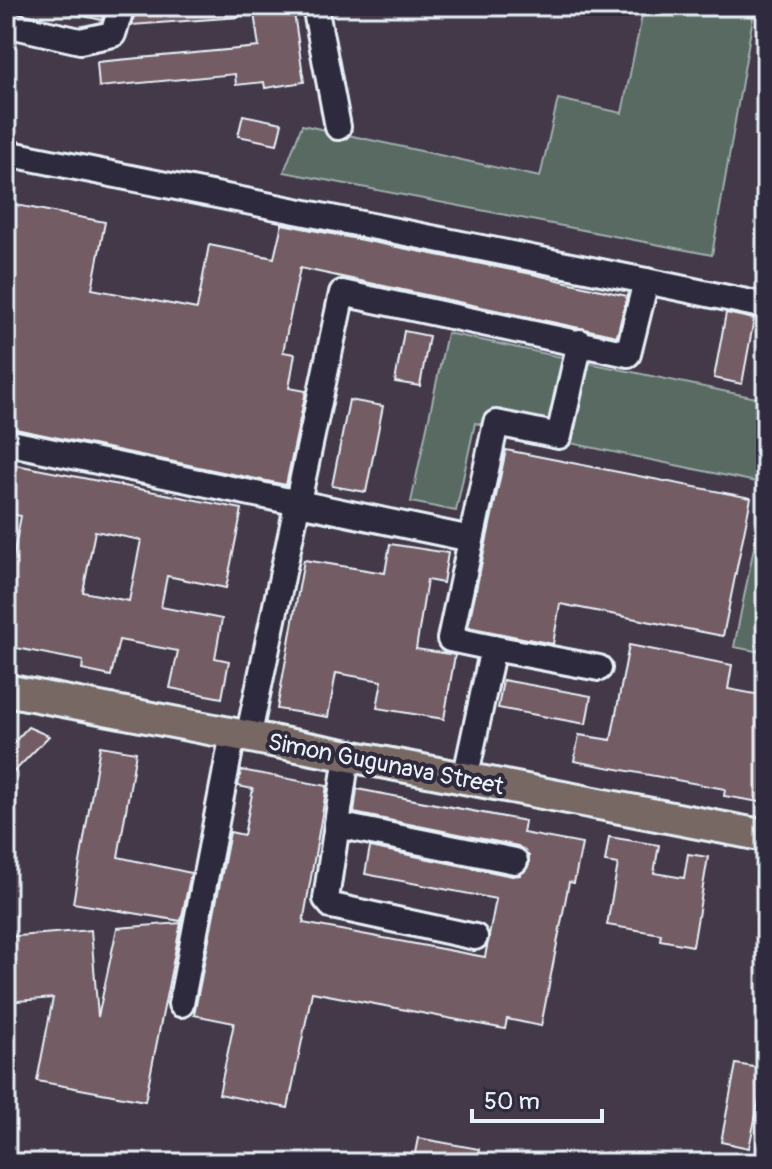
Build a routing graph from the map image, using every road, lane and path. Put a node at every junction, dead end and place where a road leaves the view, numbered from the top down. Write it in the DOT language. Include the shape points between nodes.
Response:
graph roads {
  1 [pos="122,6"];
  2 [pos="315,6"];
  3 [pos="6,24"];
  4 [pos="338,127"];
  5 [pos="6,153"];
  6 [pos="646,281"];
  7 [pos="756,304"];
  8 [pos="580,342"];
  9 [pos="6,442"];
  10 [pos="297,503"];
  11 [pos="471,539"];
  12 [pos="493,648"];
  13 [pos="599,668"];
  14 [pos="6,690"];
  15 [pos="240,736"];
  16 [pos="347,756"];
  17 [pos="465,779"];
  18 [pos="337,825"];
  19 [pos="766,836"];
  20 [pos="515,861"];
  21 [pos="475,937"];
  22 [pos="181,1004"];
  1 -- 3 [label="lane" via="113,34 80,41"];
  2 -- 4 [label="lane"];
  5 -- 6 [label="lane"];
  6 -- 7 [label="lane"];
  6 -- 8 [label="lane" via="628,354"];
  8 -- 10 [label="lane" via="342,293"];
  8 -- 11 [label="lane" via="559,436 496,423"];
  9 -- 10 [label="lane"];
  10 -- 11 [label="lane"];
  10 -- 15 [label="lane"];
  11 -- 12 [label="lane" via="450,639"];
  12 -- 13 [label="lane"];
  12 -- 17 [label="lane"];
  14 -- 15 [label="main road, Simon Gugunava Street"];
  15 -- 16 [label="main road, Simon Gugunava Street"];
  15 -- 22 [label="lane"];
  16 -- 17 [label="main road, Simon Gugunava Street"];
  16 -- 18 [label="lane"];
  17 -- 19 [label="main road, Simon Gugunava Street"];
  18 -- 20 [label="lane"];
  18 -- 21 [label="lane" via="326,889 332,906"];
}
